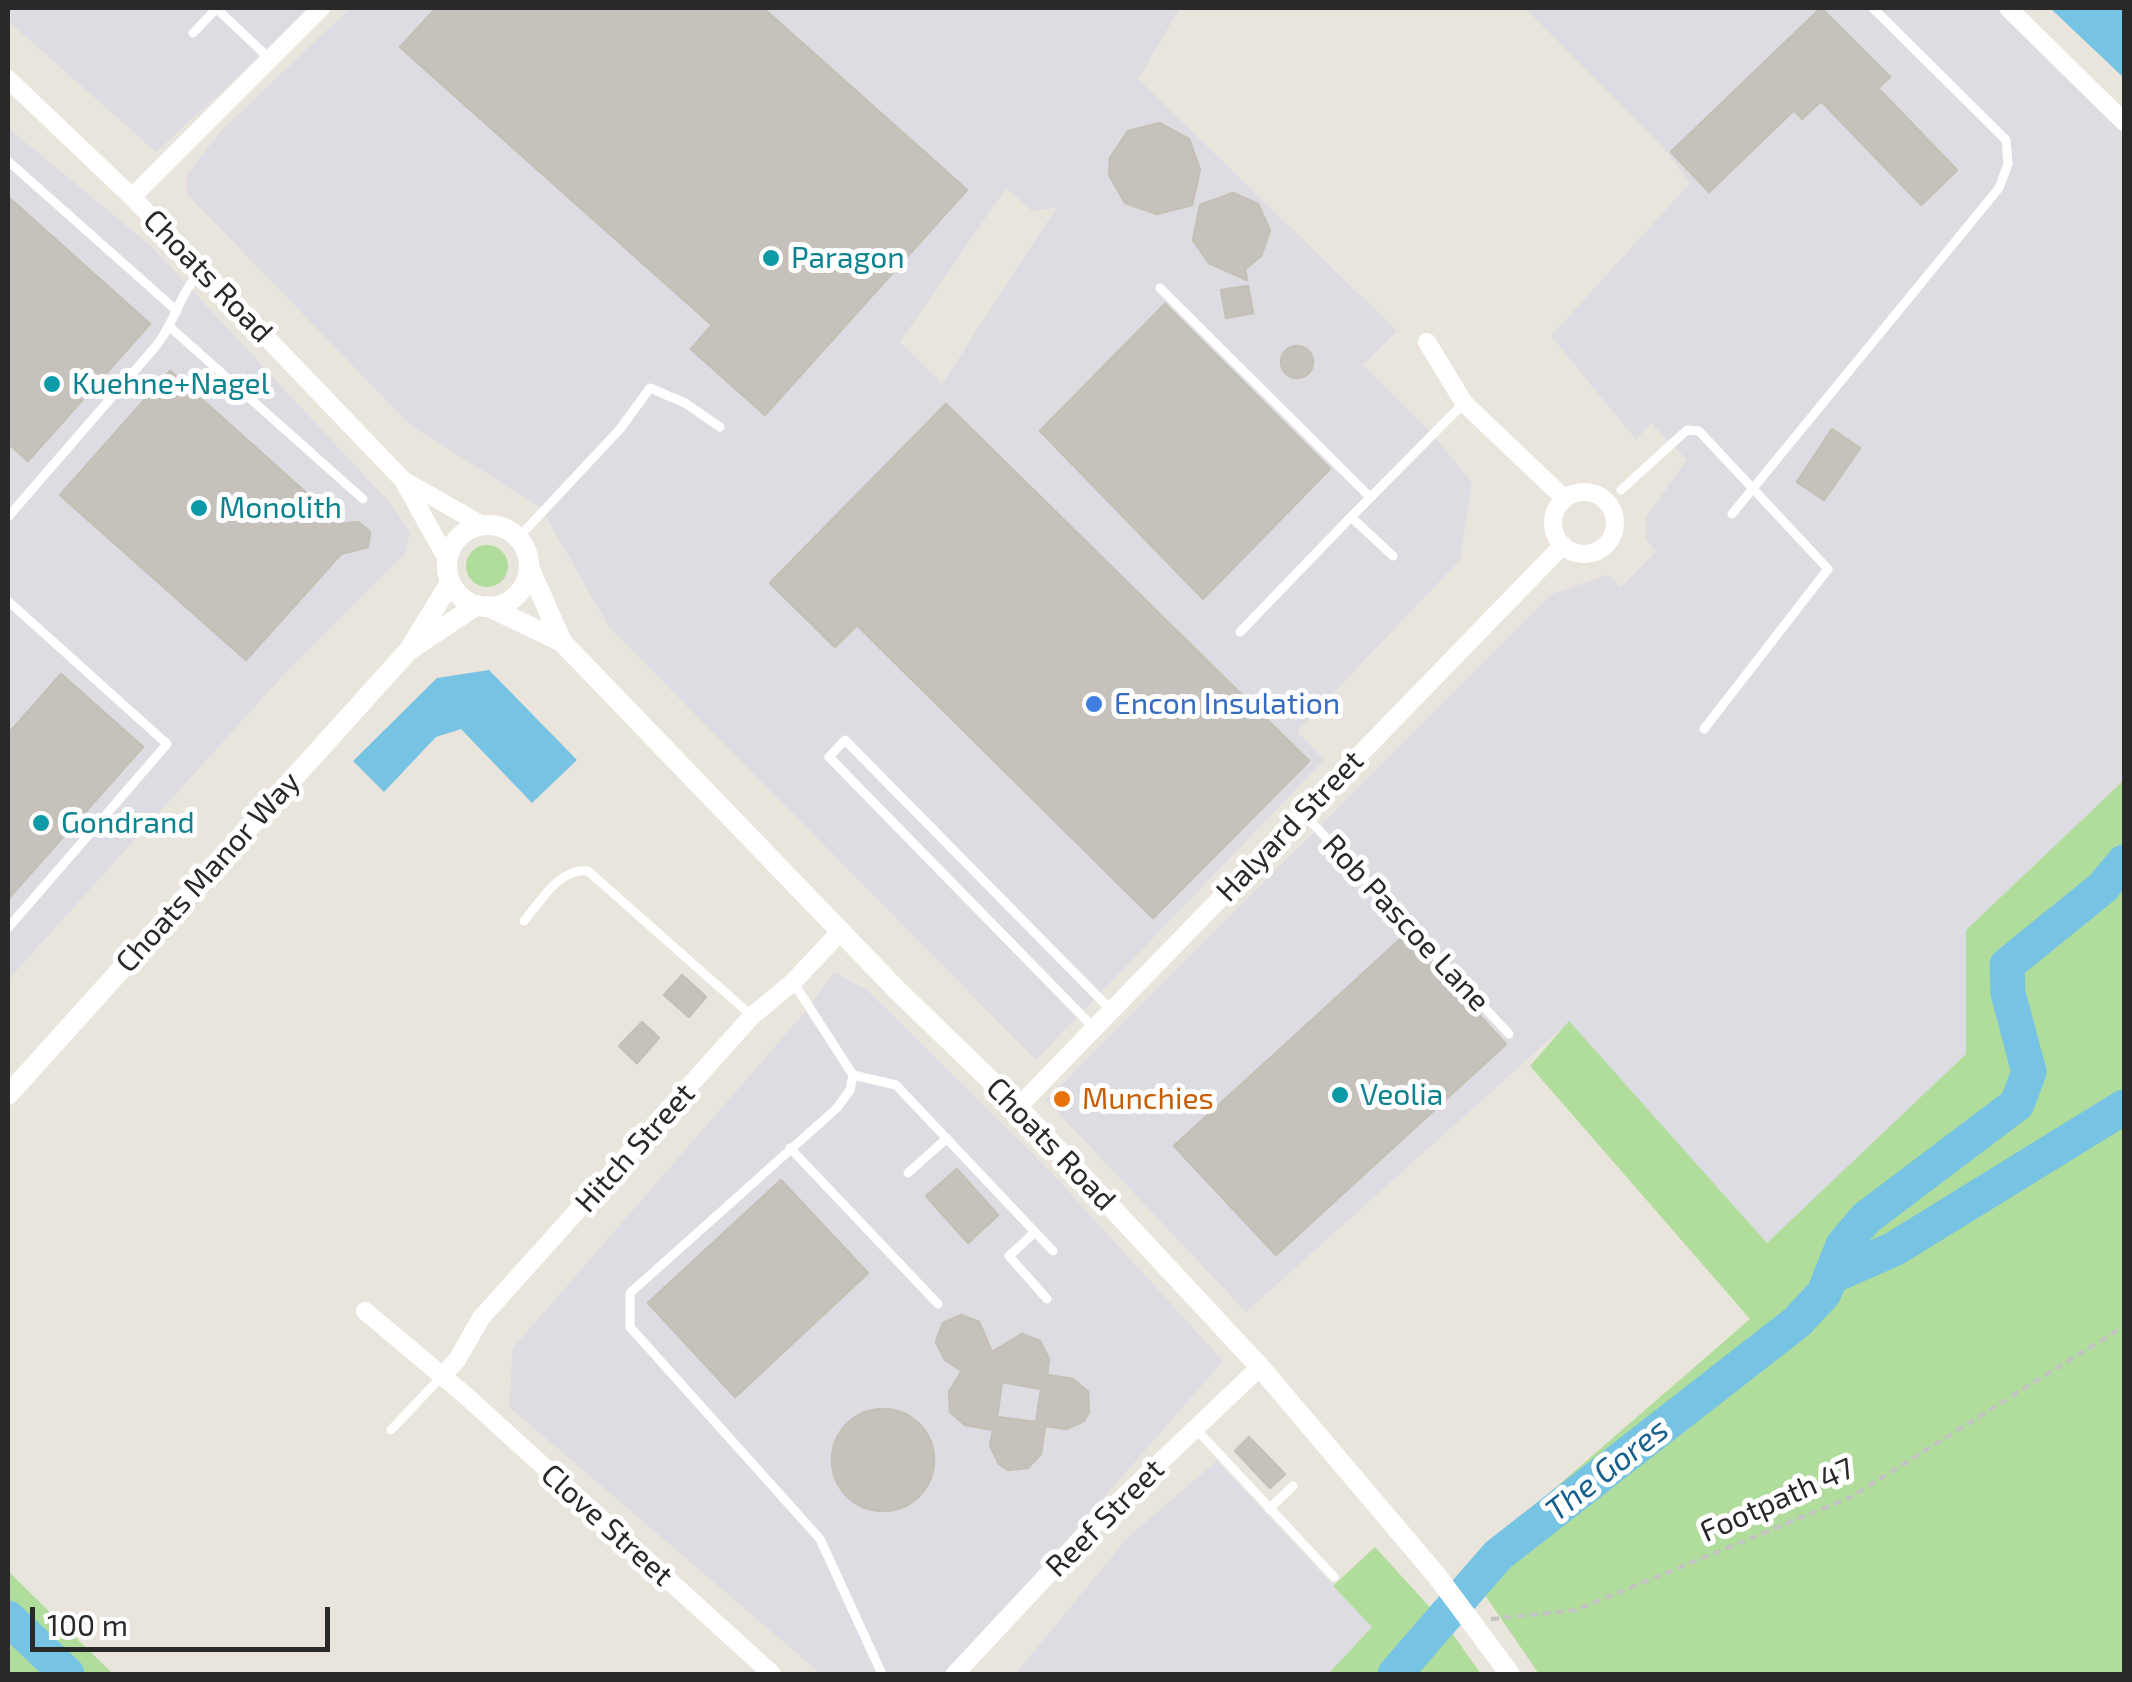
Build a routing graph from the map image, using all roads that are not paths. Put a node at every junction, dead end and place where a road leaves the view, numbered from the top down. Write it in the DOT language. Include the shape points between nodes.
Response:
graph roads {
  1 [pos="217,8"];
  2 [pos="321,8"];
  3 [pos="1873,8"];
  4 [pos="2008,8"];
  5 [pos="193,33"];
  6 [pos="270,59"];
  7 [pos="8,79"];
  8 [pos="2124,122"];
  9 [pos="8,160"];
  10 [pos="132,198"];
  11 [pos="202,270"];
  12 [pos="1160,288"];
  13 [pos="177,311"];
  14 [pos="170,328"];
  15 [pos="1427,342"];
  16 [pos="1464,403"];
  17 [pos="720,427"];
  18 [pos="402,480"];
  19 [pos="1755,486"];
  20 [pos="1370,497"];
  21 [pos="1614,497"];
  22 [pos="1565,498"];
  23 [pos="363,499"];
  24 [pos="1732,514"];
  25 [pos="1351,516"];
  26 [pos="8,517"];
  27 [pos="482,525"];
  28 [pos="518,538"];
  29 [pos="1562,546"];
  30 [pos="1393,556"];
  31 [pos="448,559"];
  32 [pos="529,567"];
  33 [pos="450,583"];
  34 [pos="8,600"];
  35 [pos="482,606"];
  36 [pos="1240,632"];
  37 [pos="562,642"];
  38 [pos="409,650"];
  39 [pos="1704,729"];
  40 [pos="1302,812"];
  41 [pos="524,921"];
  42 [pos="8,928"];
  43 [pos="840,931"];
  44 [pos="793,982"];
  45 [pos="1111,1010"];
  46 [pos="752,1016"];
  47 [pos="1094,1028"];
  48 [pos="1509,1034"];
  49 [pos="853,1075"];
  50 [pos="8,1094"];
  51 [pos="1018,1107"];
  52 [pos="947,1138"];
  53 [pos="790,1148"];
  54 [pos="908,1173"];
  55 [pos="1035,1232"];
  56 [pos="1053,1251"];
  57 [pos="1048,1299"];
  58 [pos="938,1304"];
  59 [pos="365,1311"];
  60 [pos="1260,1367"];
  61 [pos="442,1376"];
  62 [pos="1196,1429"];
  63 [pos="392,1430"];
  64 [pos="1293,1486"];
  65 [pos="1269,1509"];
  66 [pos="1334,1578"];
  67 [pos="772,1674"];
  68 [pos="882,1674"];
  69 [pos="955,1674"];
  70 [pos="1510,1674"];
  1 -- 5 [label="lane"];
  1 -- 6 [label="lane"];
  2 -- 6 [label="street"];
  3 -- 19 [label="lane" via="2006,140 2008,164 1999,188"];
  4 -- 8 [label="street"];
  6 -- 10 [label="street"];
  7 -- 10 [label="street, Choats Road"];
  9 -- 13 [label="lane"];
  10 -- 11 [label="street, Choats Road"];
  11 -- 13 [label="lane" via="184,287"];
  11 -- 18 [label="street, Choats Road"];
  12 -- 20 [label="lane"];
  13 -- 14 [label="lane"];
  14 -- 23 [label="lane"];
  14 -- 26 [label="lane"];
  15 -- 16 [label="street"];
  16 -- 20 [label="lane"];
  16 -- 22 [label="street"];
  17 -- 28 [label="lane" via="650,388"];
  18 -- 27 [label="street, Choats Road"];
  18 -- 31 [label="street, Choats Road"];
  19 -- 21 [label="lane" via="1710,438 1687,430"];
  19 -- 24 [label="lane"];
  19 -- 39 [label="lane" via="1828,570"];
  20 -- 25 [label="lane"];
  21 -- 22 [label="street"];
  21 -- 29 [label="street" via="1615,520 1605,546 1589,554"];
  22 -- 29 [label="street" via="1553,527"];
  25 -- 30 [label="lane"];
  25 -- 36 [label="lane"];
  27 -- 28 [label="street"];
  27 -- 31 [label="street" via="459,536"];
  28 -- 32 [label="street"];
  29 -- 40 [label="street, Halyard Street"];
  31 -- 33 [label="street"];
  32 -- 35 [label="street" via="516,595"];
  32 -- 37 [label="street, Choats Road"];
  33 -- 35 [label="street"];
  33 -- 38 [label="street, Choats Manor Way"];
  34 -- 42 [label="lane" via="166,744"];
  35 -- 37 [label="street, Choats Road"];
  35 -- 38 [label="street, Choats Manor Way"];
  37 -- 43 [label="street, Choats Road"];
  38 -- 50 [label="street, Choats Manor Way"];
  40 -- 45 [label="street, Halyard Street"];
  40 -- 48 [label="lane, Rob Pascoe Lane"];
  41 -- 46 [label="lane" via="562,877 588,871"];
  43 -- 44 [label="street, Hitch Street"];
  43 -- 51 [label="street, Choats Road"];
  44 -- 46 [label="street, Hitch Street"];
  44 -- 49 [label="lane"];
  45 -- 47 [label="street, Halyard Street"];
  45 -- 47 [label="lane" via="844,740 829,757"];
  46 -- 61 [label="street, Hitch Street" via="481,1318"];
  47 -- 51 [label="street, Halyard Street"];
  49 -- 52 [label="lane" via="896,1085"];
  49 -- 53 [label="lane" via="837,1108"];
  51 -- 60 [label="street, Choats Road"];
  52 -- 54 [label="lane"];
  52 -- 55 [label="lane"];
  53 -- 58 [label="lane"];
  53 -- 68 [label="lane" via="630,1293 630,1327 820,1539"];
  55 -- 56 [label="lane"];
  55 -- 57 [label="lane" via="1008,1256"];
  59 -- 61 [label="street, Clove Street"];
  60 -- 62 [label="street, Reef Street"];
  60 -- 70 [label="street, Choats Road" via="1437,1576"];
  61 -- 63 [label="lane"];
  61 -- 67 [label="street, Clove Street"];
  62 -- 65 [label="lane"];
  62 -- 69 [label="street, Reef Street" via="1095,1524"];
  64 -- 65 [label="lane"];
  65 -- 66 [label="lane"];
}
